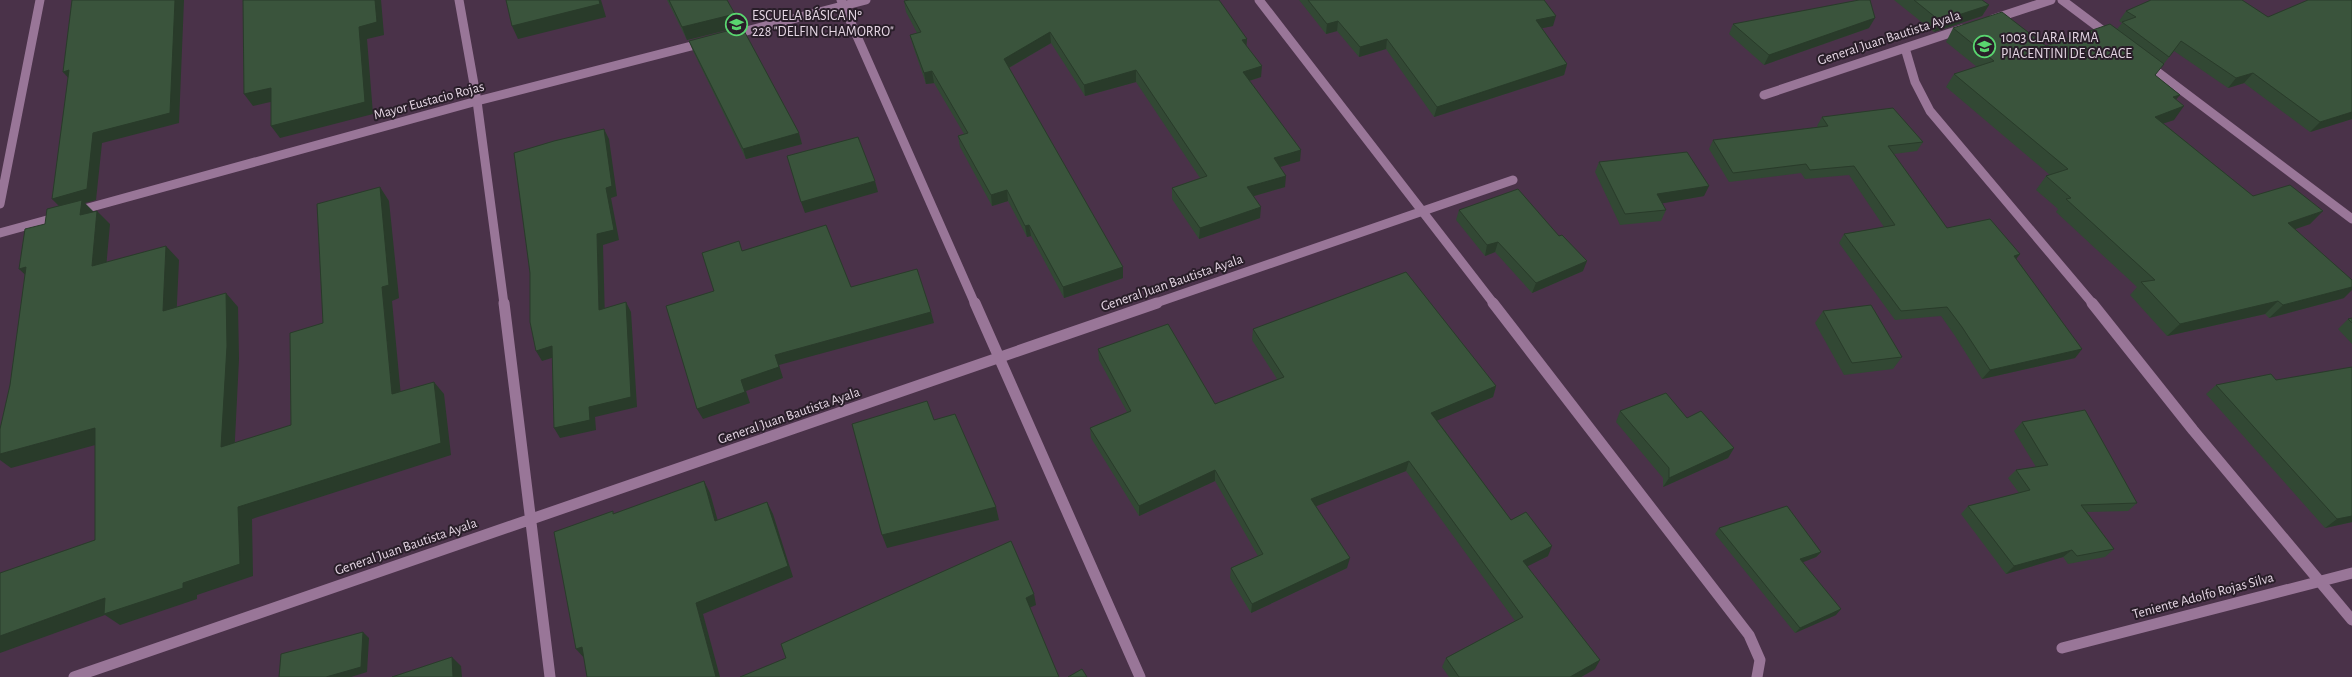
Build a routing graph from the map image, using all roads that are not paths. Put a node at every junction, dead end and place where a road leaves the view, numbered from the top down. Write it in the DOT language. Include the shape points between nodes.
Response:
graph roads {
  1 [pos="40,0"];
  2 [pos="459,0"];
  3 [pos="866,0"];
  4 [pos="1259,0"];
  5 [pos="2051,0"];
  6 [pos="2062,0"];
  7 [pos="842,3"];
  8 [pos="1987,21"];
  9 [pos="1969,27"];
  10 [pos="718,38"];
  11 [pos="709,41"];
  12 [pos="2117,41"];
  13 [pos="1904,48"];
  14 [pos="2140,59"];
  15 [pos="1764,96"];
  16 [pos="478,101"];
  17 [pos="1514,180"];
  18 [pos="0,204"];
  19 [pos="1422,212"];
  20 [pos="2352,219"];
  21 [pos="0,233"];
  22 [pos="1001,358"];
  23 [pos="532,520"];
  24 [pos="2352,573"];
  25 [pos="2318,581"];
  26 [pos="2352,620"];
  27 [pos="2062,648"];
  28 [pos="74,677"];
  29 [pos="550,677"];
  30 [pos="1140,677"];
  31 [pos="1757,677"];
  1 -- 18 [label="street"];
  2 -- 16 [label="street"];
  3 -- 7 [label="street"];
  4 -- 19 [label="street"];
  5 -- 8 [label="street"];
  6 -- 12 [label="street"];
  7 -- 10 [label="street"];
  7 -- 22 [label="street"];
  9 -- 13 [label="street, General Juan Bautista Ayala"];
  11 -- 16 [label="street, Mayor Eustacio Rojas"];
  13 -- 15 [label="street, General Juan Bautista Ayala"];
  13 -- 25 [label="street" via="1915,82 1930,111 2111,325"];
  14 -- 20 [label="street"];
  16 -- 21 [label="street, Mayor Eustacio Rojas"];
  16 -- 23 [label="street"];
  17 -- 19 [label="street, General Juan Bautista Ayala"];
  19 -- 22 [label="street, General Juan Bautista Ayala"];
  19 -- 31 [label="street" via="1750,635 1760,657"];
  22 -- 23 [label="street, General Juan Bautista Ayala"];
  22 -- 30 [label="street"];
  23 -- 28 [label="street, General Juan Bautista Ayala"];
  23 -- 29 [label="street"];
  24 -- 25 [label="street, Teniente Adolfo Rojas Silva"];
  25 -- 26 [label="street"];
  25 -- 27 [label="street, Teniente Adolfo Rojas Silva"];
}
